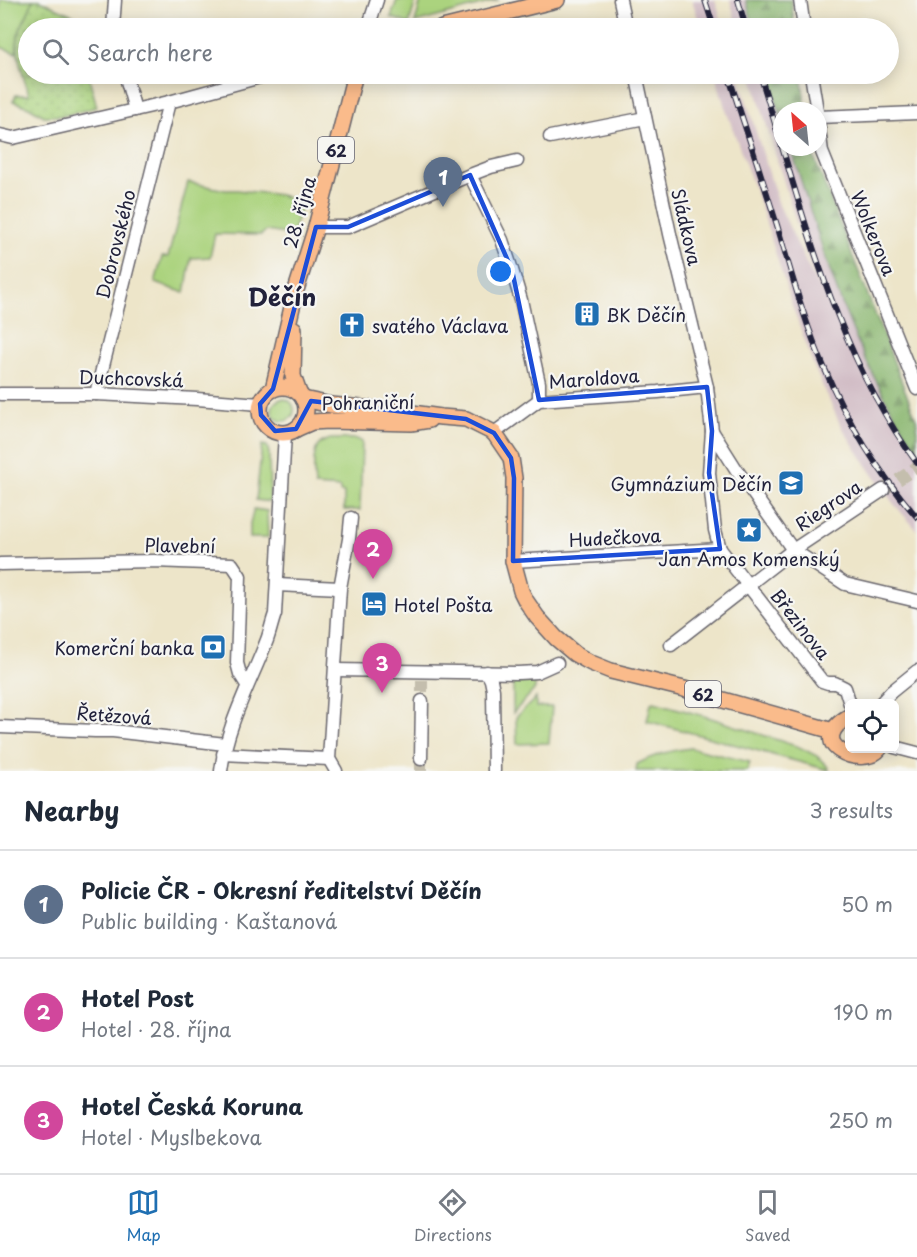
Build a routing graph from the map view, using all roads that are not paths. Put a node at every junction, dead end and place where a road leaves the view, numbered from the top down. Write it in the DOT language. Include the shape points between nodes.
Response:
graph roads {
  1 [pos="114,0"];
  2 [pos="377,0"];
  3 [pos="557,0"];
  4 [pos="620,0"];
  5 [pos="800,0"];
  6 [pos="113,18"];
  7 [pos="371,18"];
  8 [pos="483,18"];
  9 [pos="624,18"];
  10 [pos="803,18"];
  11 [pos="128,84"];
  12 [pos="235,84"];
  13 [pos="352,84"];
  14 [pos="638,84"];
  15 [pos="813,84"];
  16 [pos="169,102"];
  17 [pos="816,102"];
  18 [pos="135,110"];
  19 [pos="917,112"];
  20 [pos="645,118"];
  21 [pos="827,118"];
  22 [pos="0,135"];
  23 [pos="550,137"];
  24 [pos="824,156"];
  25 [pos="517,161"];
  26 [pos="470,175"];
  27 [pos="316,226"];
  28 [pos="296,290"];
  29 [pos="707,387"];
  30 [pos="273,389"];
  31 [pos="917,389"];
  32 [pos="0,394"];
  33 [pos="96,394"];
  34 [pos="301,396"];
  35 [pos="539,400"];
  36 [pos="261,404"];
  37 [pos="441,417"];
  38 [pos="291,431"];
  39 [pos="711,431"];
  40 [pos="494,433"];
  41 [pos="883,490"];
  42 [pos="351,518"];
  43 [pos="720,549"];
  44 [pos="793,550"];
  45 [pos="513,561"];
  46 [pos="0,564"];
  47 [pos="277,585"];
  48 [pos="749,585"];
  49 [pos="340,588"];
  50 [pos="917,601"];
  51 [pos="671,645"];
  52 [pos="557,663"];
  53 [pos="336,670"];
  54 [pos="917,671"];
  55 [pos="487,672"];
  56 [pos="247,685"];
  57 [pos="848,699"];
  58 [pos="885,699"];
  59 [pos="422,701"];
  60 [pos="845,719"];
  61 [pos="0,727"];
  62 [pos="833,731"];
  63 [pos="899,748"];
  64 [pos="224,749"];
  65 [pos="878,753"];
  66 [pos="917,753"];
  67 [pos="329,759"];
  68 [pos="421,759"];
  69 [pos="855,769"];
  70 [pos="221,771"];
  71 [pos="336,771"];
  72 [pos="494,771"];
  1 -- 6 [label="street"];
  2 -- 7 [label="street"];
  3 -- 8 [label="main road"];
  4 -- 9 [label="street"];
  5 -- 10 [label="street"];
  11 -- 18 [label="street"];
  12 -- 16 [label="street"];
  13 -- 27 [label="main road, 28. října / 62"];
  14 -- 20 [label="street, Sládkova"];
  15 -- 17 [label="street"];
  16 -- 18 [label="street"];
  16 -- 33 [label="street, Dobrovského"];
  18 -- 22 [label="street" via="13,138"];
  19 -- 21 [label="street"];
  20 -- 23 [label="street"];
  20 -- 29 [label="street, Sládkova"];
  24 -- 31 [label="street, Wolkerova"];
  25 -- 26 [label="street"];
  26 -- 27 [label="street" via="348,228"];
  26 -- 35 [label="street" via="512,270 539,383"];
  27 -- 28 [label="main road, 28. října / 62"];
  28 -- 30 [label="main road, 28. října / 62"];
  28 -- 34 [label="main road, 28. října / 62" via="293,375"];
  29 -- 35 [label="street, Maroldova"];
  29 -- 39 [label="street, Sládkova"];
  30 -- 34 [label="main road" via="291,388"];
  30 -- 36 [label="main road"];
  32 -- 33 [label="street, Duchcovská"];
  33 -- 36 [label="street, Duchcovská"];
  34 -- 37 [label="main road, Pohraniční / 62" via="331,405"];
  34 -- 38 [label="main road" via="307,412"];
  35 -- 40 [label="street, Maroldova"];
  36 -- 38 [label="main road" via="266,425 274,431"];
  37 -- 38 [label="main road, Pohraniční / 62" via="411,423 330,421"];
  37 -- 40 [label="main road, Pohraniční / 62" via="466,418"];
  38 -- 47 [label="street"];
  39 -- 43 [label="street, Sládkova" via="709,473"];
  39 -- 44 [label="street"];
  40 -- 45 [label="main road, Pohraniční / 62" via="511,458 514,478"];
  41 -- 44 [label="street, Riegrova"];
  42 -- 49 [label="street"];
  43 -- 45 [label="street, Hudečkova"];
  43 -- 48 [label="street"];
  44 -- 48 [label="street, Riegrova"];
  44 -- 50 [label="street" via="845,584"];
  45 -- 62 [label="main road, Pohraniční / 62" via="521,591 537,617 556,638 591,663"];
  46 -- 56 [label="street, Plavební" via="232,564 240,576 237,663"];
  47 -- 49 [label="street"];
  47 -- 56 [label="street" via="268,639"];
  48 -- 51 [label="street, Riegrova"];
  48 -- 57 [label="street, Březinova" via="822,681 845,688"];
  49 -- 53 [label="street"];
  52 -- 55 [label="street" via="537,672"];
  53 -- 55 [label="street" via="422,675"];
  53 -- 67 [label="street"];
  54 -- 58 [label="street"];
  55 -- 72 [label="street" via="493,690"];
  56 -- 64 [label="street"];
  59 -- 68 [label="street"];
  60 -- 62 [label="main road"];
  61 -- 64 [label="street, Řetězová" via="113,731"];
  62 -- 69 [label="main road" via="831,743 835,754"];
  63 -- 66 [label="street"];
  64 -- 67 [label="street, Řetězová"];
  64 -- 70 [label="street"];
  65 -- 69 [label="main road" via="868,764"];
  67 -- 71 [label="street"];
}
